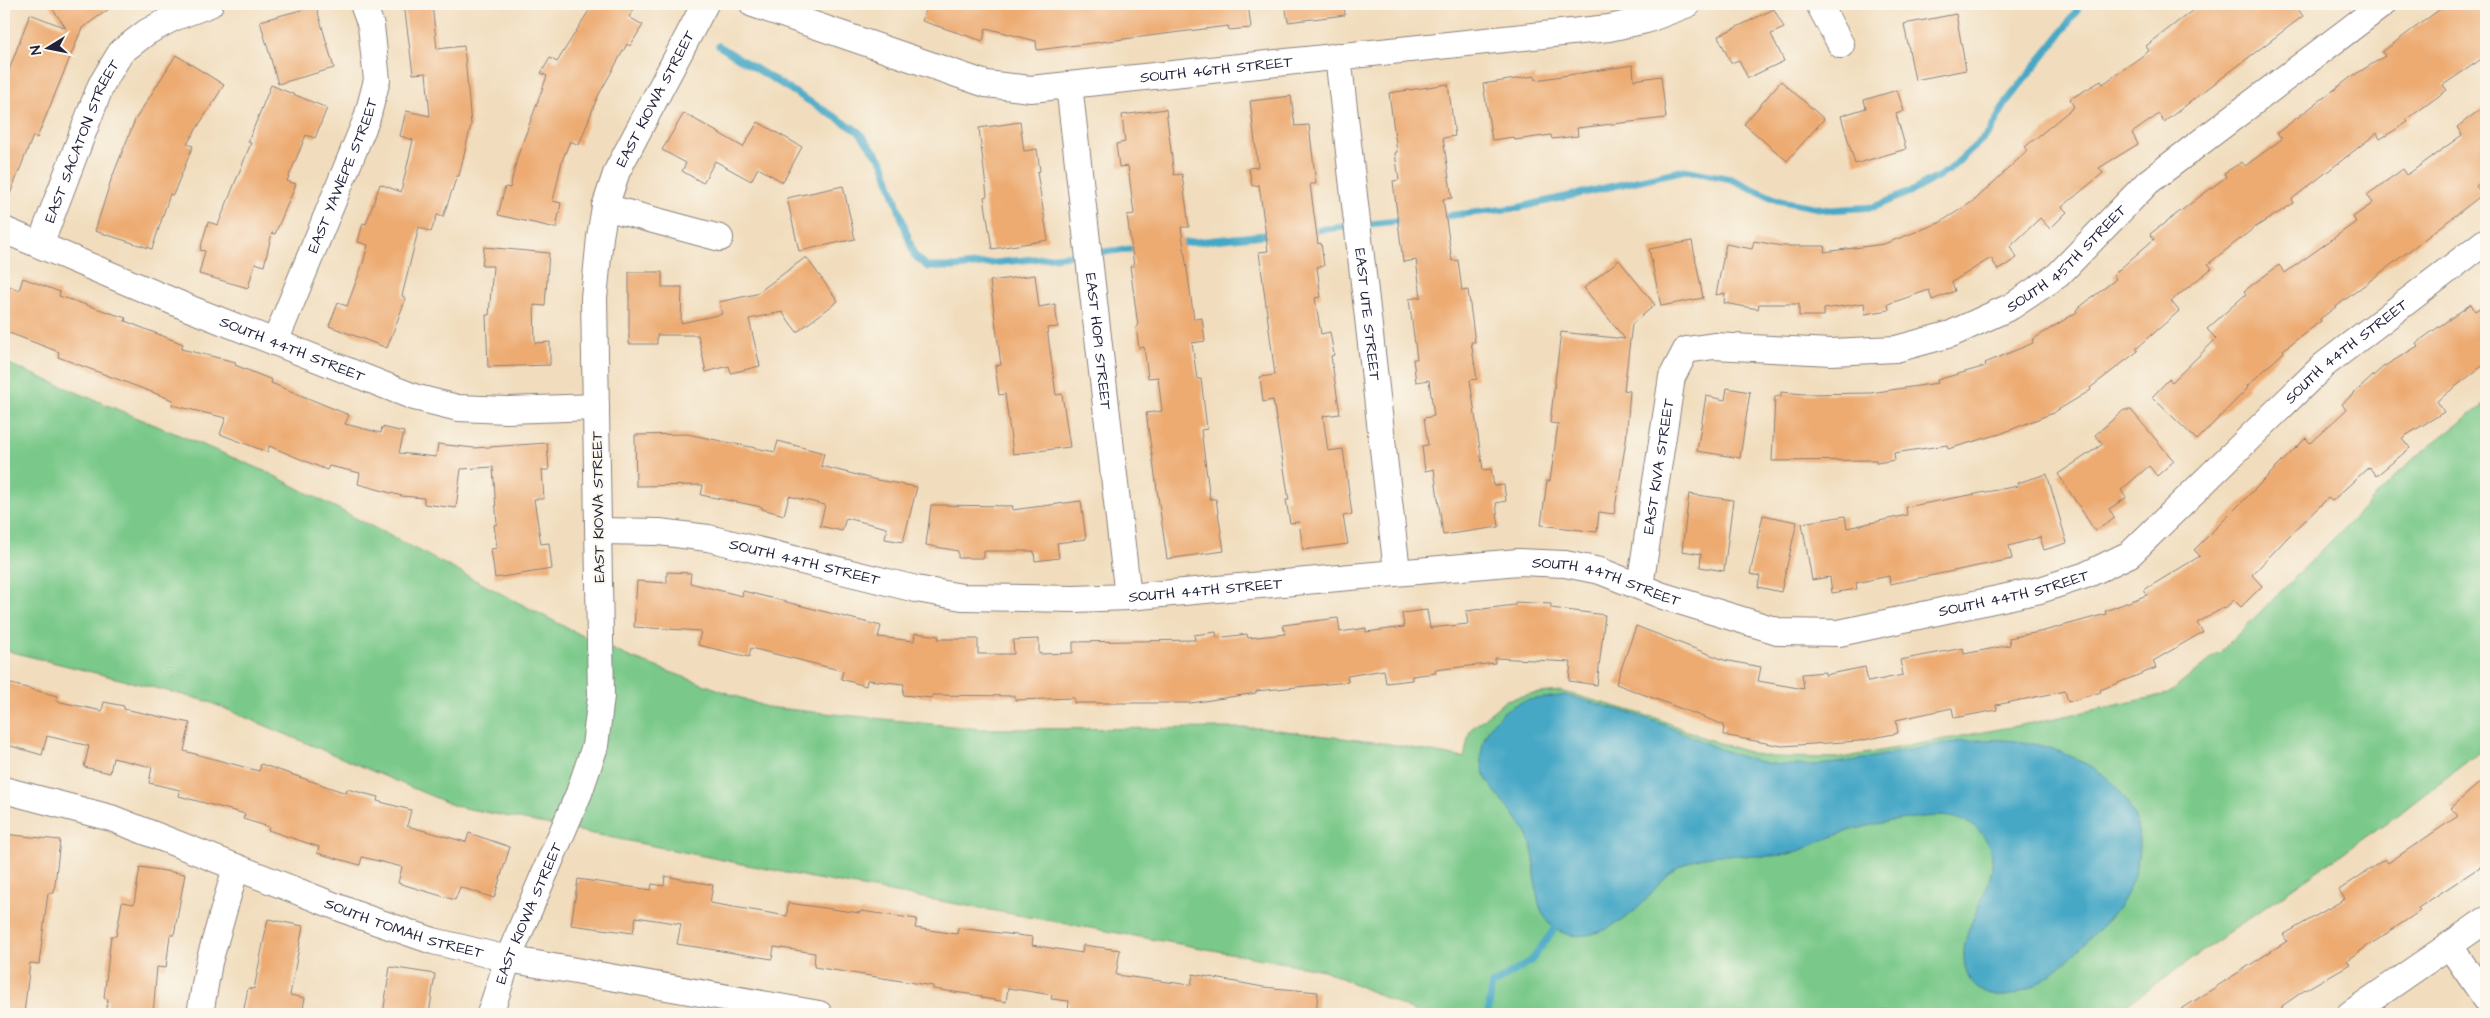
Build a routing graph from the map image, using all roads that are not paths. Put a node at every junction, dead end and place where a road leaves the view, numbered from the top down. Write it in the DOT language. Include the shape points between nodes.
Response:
graph roads {
  1 [pos="210,4"];
  2 [pos="363,4"];
  3 [pos="705,4"];
  4 [pos="752,4"];
  5 [pos="1688,4"];
  6 [pos="1819,4"];
  7 [pos="2383,4"];
  8 [pos="1841,45"];
  9 [pos="1338,56"];
  10 [pos="1069,85"];
  11 [pos="605,207"];
  12 [pos="4,230"];
  13 [pos="720,238"];
  14 [pos="2486,241"];
  15 [pos="40,245"];
  16 [pos="275,342"];
  17 [pos="1686,350"];
  18 [pos="596,406"];
  19 [pos="599,531"];
  20 [pos="1397,571"];
  21 [pos="1640,586"];
  22 [pos="1128,597"];
  23 [pos="4,790"];
  24 [pos="236,867"];
  25 [pos="2486,920"];
  26 [pos="2449,945"];
  27 [pos="508,959"];
  28 [pos="2486,999"];
  29 [pos="752,1008"];
  30 [pos="200,1014"];
  31 [pos="490,1014"];
  32 [pos="819,1014"];
  33 [pos="2350,1014"];
  1 -- 15 [label="street, EAST SACATON STREET" via="173,18 121,52 101,85"];
  2 -- 16 [label="street, EAST YAWEPE STREET" via="371,26 377,80 368,118"];
  3 -- 11 [label="street, EAST KIOWA STREET" via="617,171"];
  4 -- 10 [label="street, SOUTH 46TH STREET" via="986,84 1031,89"];
  5 -- 9 [label="street, SOUTH 46TH STREET" via="1646,20 1609,28"];
  6 -- 8 [label="street"];
  7 -- 17 [label="street, SOUTH 45TH STREET" via="2148,182 2058,275 2012,306 1950,334 1896,349 1831,352 1714,346"];
  9 -- 10 [label="street, SOUTH 46TH STREET"];
  9 -- 20 [label="street, EAST UTE STREET"];
  10 -- 22 [label="street, EAST HOPI STREET"];
  11 -- 13 [label="street"];
  11 -- 18 [label="street, EAST KIOWA STREET" via="594,298"];
  12 -- 15 [label="street, SOUTH 44TH STREET"];
  14 -- 21 [label="street, SOUTH 44TH STREET" via="2324,365 2130,554 2086,575 2040,590 1839,633 1781,632"];
  15 -- 16 [label="street, SOUTH 44TH STREET"];
  16 -- 18 [label="street, SOUTH 44TH STREET" via="414,397 458,408 507,410"];
  17 -- 21 [label="street, EAST KIVA STREET" via="1672,377"];
  18 -- 19 [label="street, EAST KIOWA STREET"];
  19 -- 22 [label="street, SOUTH 44TH STREET" via="659,532 708,538 916,589 962,597"];
  19 -- 27 [label="street, EAST KIOWA STREET" via="601,696 595,746 579,793"];
  20 -- 21 [label="street, SOUTH 44TH STREET" via="1518,562 1565,564"];
  20 -- 22 [label="street, SOUTH 44TH STREET"];
  23 -- 24 [label="street, SOUTH TOMAH STREET" via="111,818"];
  24 -- 27 [label="street, SOUTH TOMAH STREET" via="432,941"];
  24 -- 30 [label="street" via="209,962"];
  25 -- 26 [label="street"];
  26 -- 28 [label="street"];
  26 -- 33 [label="street"];
  27 -- 29 [label="street, SOUTH TOMAH STREET"];
  27 -- 31 [label="street, EAST KIOWA STREET"];
  29 -- 32 [label="street, SOUTH TOMAH STREET"];
}
